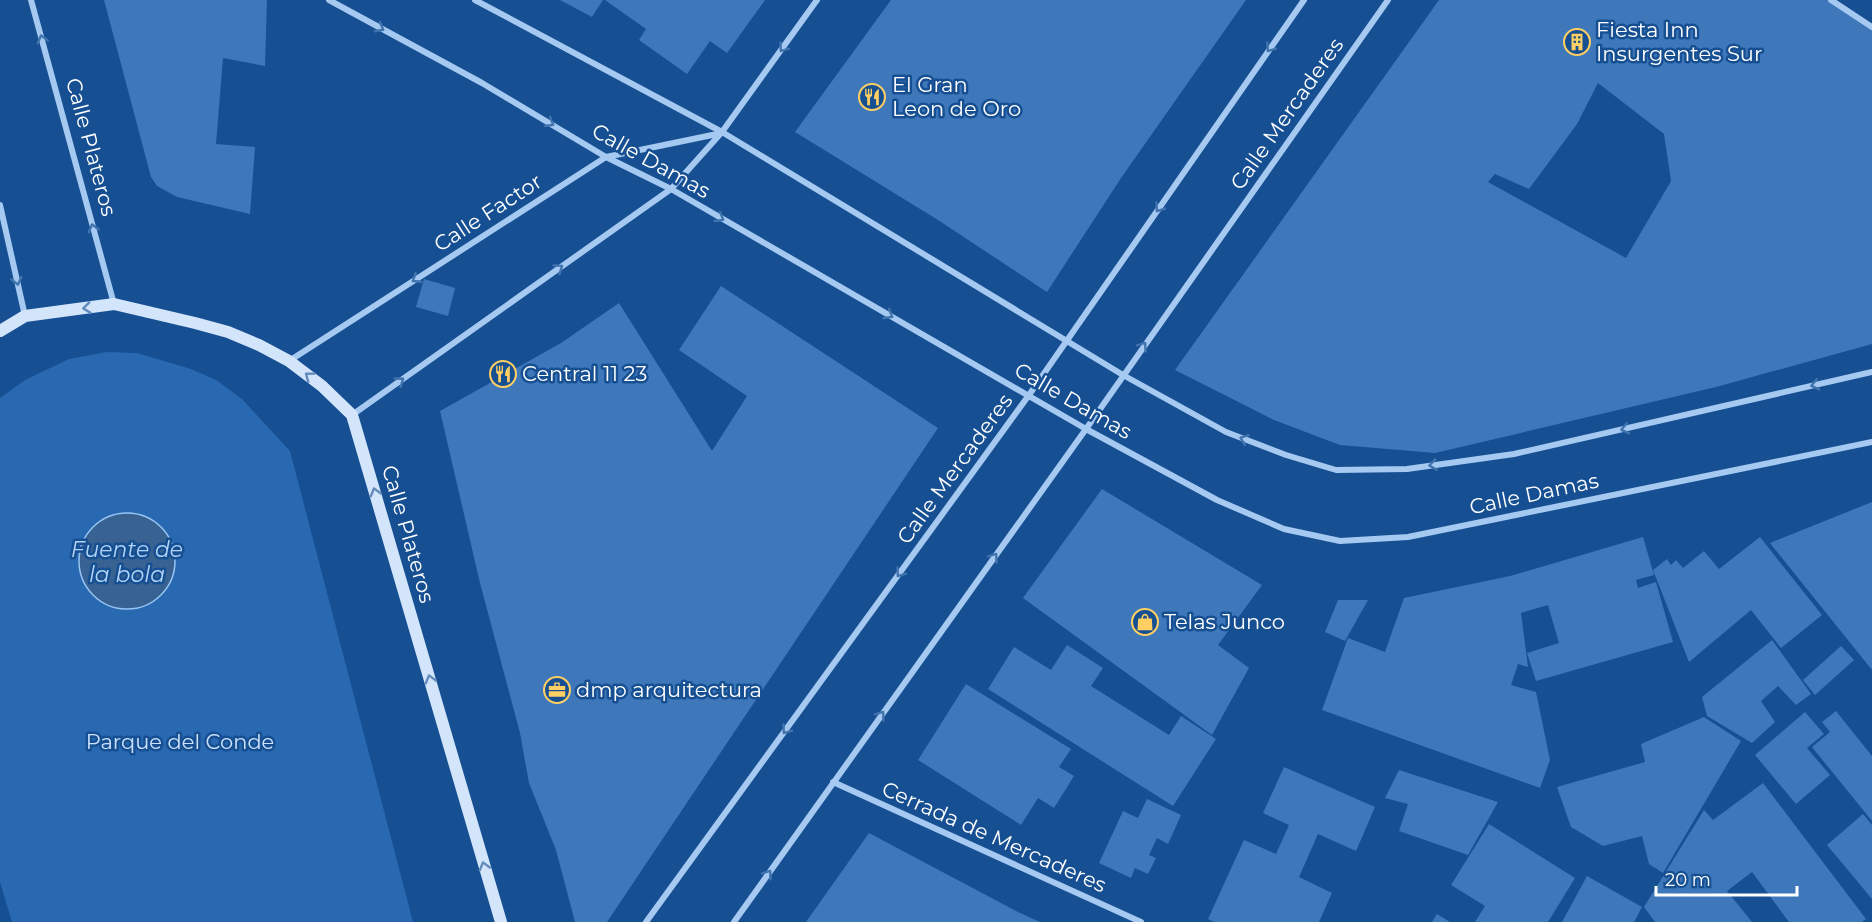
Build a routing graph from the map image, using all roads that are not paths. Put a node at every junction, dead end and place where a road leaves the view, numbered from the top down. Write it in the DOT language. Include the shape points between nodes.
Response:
graph roads {
  1 [pos="31,0"];
  2 [pos="328,0"];
  3 [pos="475,0"];
  4 [pos="818,0"];
  5 [pos="1304,0"];
  6 [pos="1388,0"];
  7 [pos="1831,0"];
  8 [pos="1872,27"];
  9 [pos="722,132"];
  10 [pos="606,157"];
  11 [pos="670,189"];
  12 [pos="0,204"];
  13 [pos="114,304"];
  14 [pos="25,316"];
  15 [pos="0,331"];
  16 [pos="1067,341"];
  17 [pos="289,361"];
  18 [pos="1872,372"];
  19 [pos="1123,375"];
  20 [pos="1029,395"];
  21 [pos="352,415"];
  22 [pos="1086,429"];
  23 [pos="1872,442"];
  24 [pos="833,782"];
  25 [pos="501,922"];
  26 [pos="646,922"];
  27 [pos="734,922"];
  28 [pos="1141,922"];
  13 -- 1 [label="street, Calle Plateros, one-way"];
  2 -- 10 [label="street, Calle Damas, one-way" via="482,83"];
  3 -- 9 [label="street, Calle Damas"];
  4 -- 9 [label="street, one-way"];
  5 -- 16 [label="street, Calle Mercaderes, one-way"];
  19 -- 6 [label="street, Calle Mercaderes, one-way"];
  7 -- 8 [label="street"];
  9 -- 10 [label="street, Calle Factor"];
  9 -- 11 [label="street"];
  9 -- 16 [label="street, Calle Damas"];
  10 -- 11 [label="street, Calle Damas"];
  10 -- 17 [label="street, Calle Factor, one-way"];
  11 -- 20 [label="street, Calle Damas, one-way"];
  21 -- 11 [label="street, one-way"];
  12 -- 14 [label="street, one-way"];
  13 -- 14 [label="street, Calle Plateros, one-way"];
  13 -- 17 [label="street, Calle Plateros" via="228,332"];
  14 -- 15 [label="street, Calle Plateros"];
  16 -- 19 [label="street, Calle Damas"];
  16 -- 20 [label="street, Calle Mercaderes"];
  21 -- 17 [label="street, Calle Plateros, one-way"];
  18 -- 19 [label="street, Calle Damas, one-way" via="1514,454 1407,469 1348,470 1286,455 1226,432"];
  19 -- 22 [label="street, Calle Mercaderes"];
  20 -- 22 [label="street, Calle Damas"];
  20 -- 26 [label="street, Calle Mercaderes, one-way"];
  25 -- 21 [label="street, Calle Plateros, one-way"];
  22 -- 23 [label="street, Calle Damas" via="1217,500 1284,529 1340,542 1408,537"];
  24 -- 22 [label="street, Calle Mercaderes, one-way"];
  27 -- 24 [label="street, Calle Mercaderes, one-way"];
  24 -- 28 [label="street, Cerrada de Mercaderes"];
}
